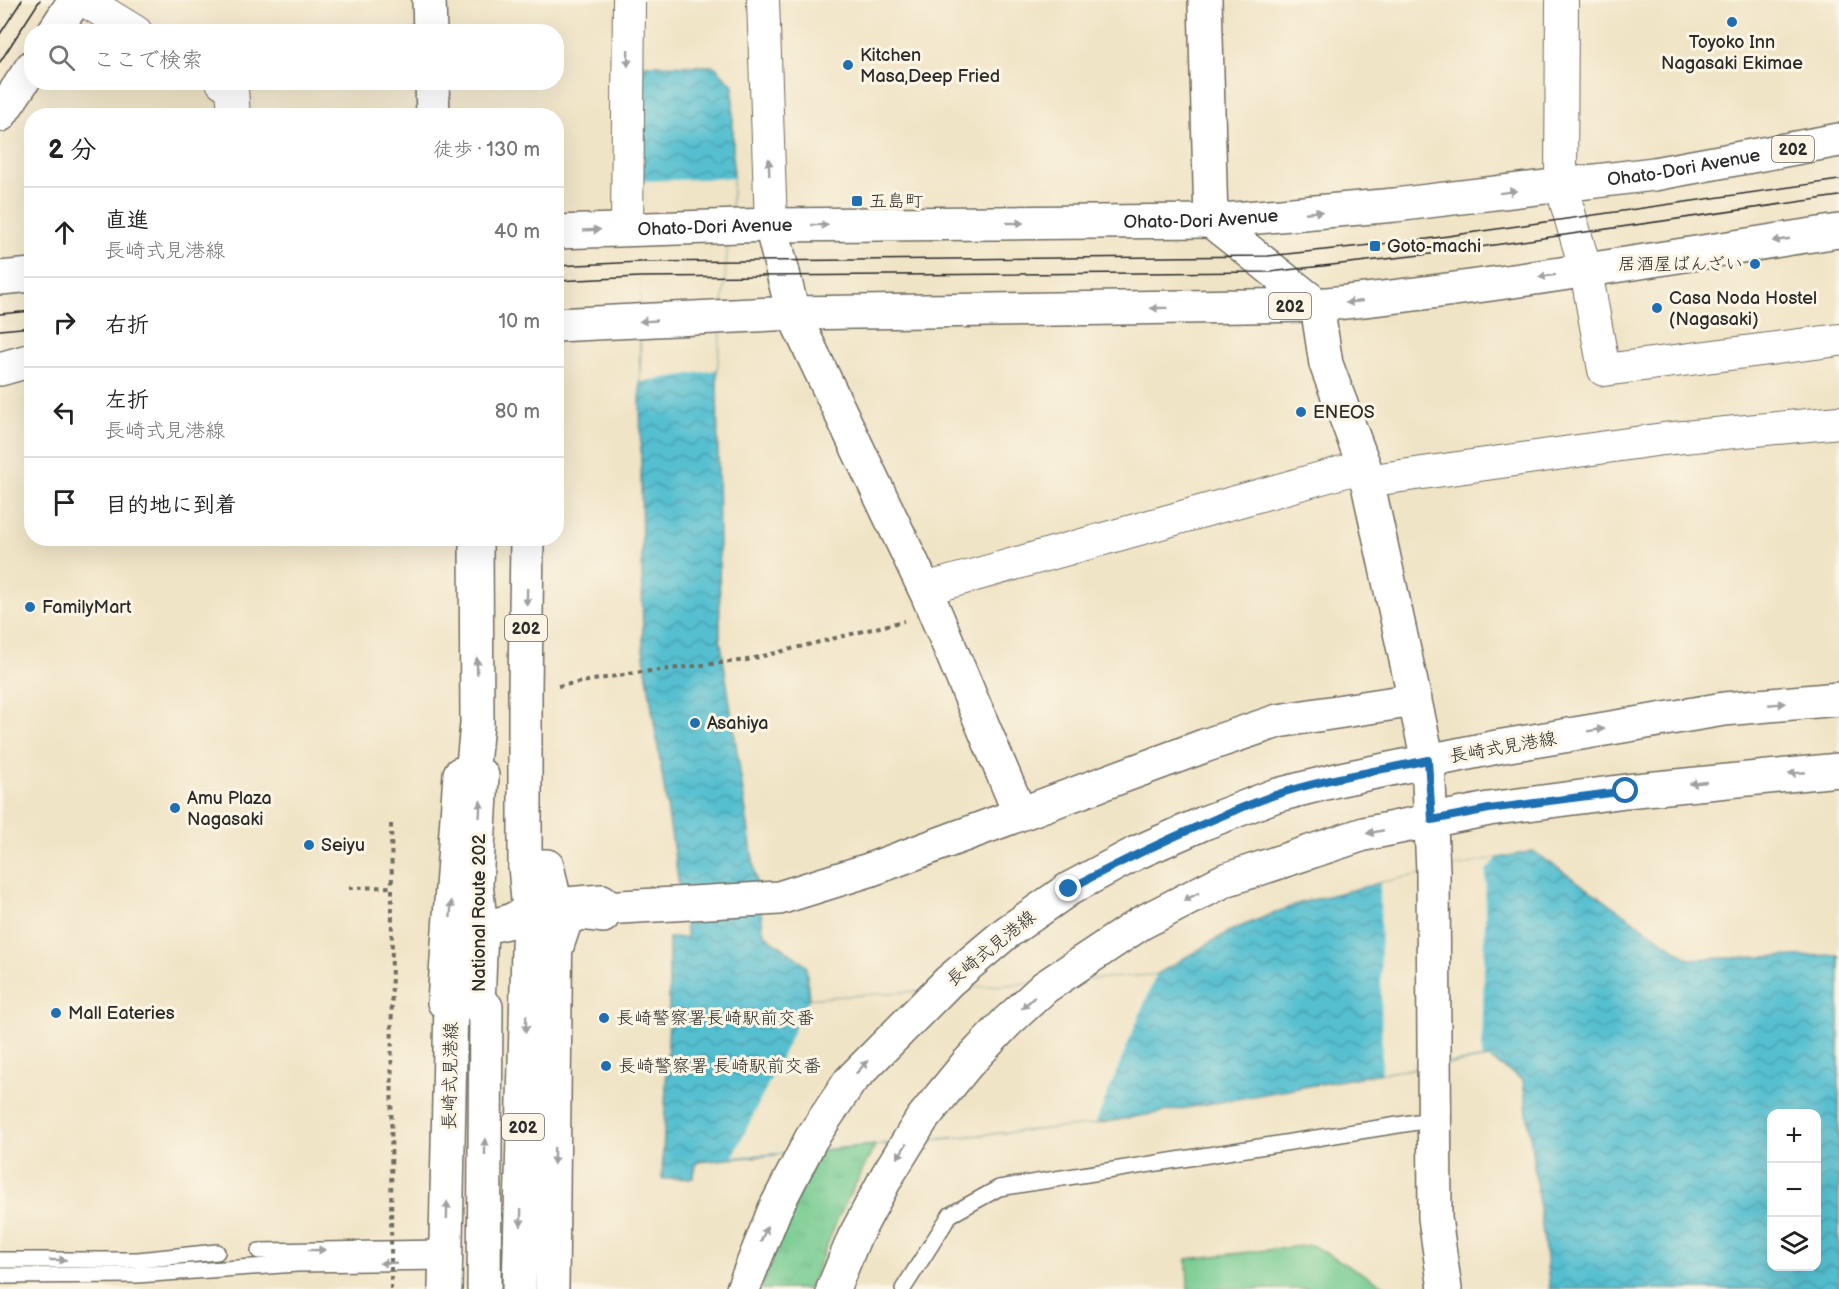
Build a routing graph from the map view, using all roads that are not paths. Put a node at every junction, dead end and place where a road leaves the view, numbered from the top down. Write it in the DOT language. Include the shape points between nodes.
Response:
graph roads {
  1 [pos="75,0"];
  2 [pos="84,0"];
  3 [pos="429,0"];
  4 [pos="629,0"];
  5 [pos="763,0"];
  6 [pos="1205,0"];
  7 [pos="1562,0"];
  8 [pos="59,24"];
  9 [pos="123,24"];
  10 [pos="430,24"];
  11 [pos="24,79"];
  12 [pos="232,90"];
  13 [pos="432,90"];
  14 [pos="233,108"];
  15 [pos="433,108"];
  16 [pos="0,115"];
  17 [pos="1839,140"];
  18 [pos="1561,185"];
  19 [pos="1211,221"];
  20 [pos="756,225"];
  21 [pos="631,228"];
  22 [pos="1839,231"];
  23 [pos="564,232"];
  24 [pos="1586,271"];
  25 [pos="24,276"];
  26 [pos="0,278"];
  27 [pos="1317,305"];
  28 [pos="792,313"];
  29 [pos="564,325"];
  30 [pos="1839,340"];
  31 [pos="24,362"];
  32 [pos="0,369"];
  33 [pos="1839,422"];
  34 [pos="1365,474"];
  35 [pos="476,546"];
  36 [pos="528,546"];
  37 [pos="930,601"];
  38 [pos="1839,699"];
  39 [pos="1415,700"];
  40 [pos="1428,760"];
  41 [pos="1839,770"];
  42 [pos="472,774"];
  43 [pos="1020,814"];
  44 [pos="1432,820"];
  45 [pos="603,908"];
  46 [pos="518,917"];
  47 [pos="554,954"];
  48 [pos="451,1002"];
  49 [pos="1436,1119"];
  50 [pos="259,1251"];
  51 [pos="217,1252"];
  52 [pos="0,1260"];
  53 [pos="446,1266"];
  54 [pos="0,1276"];
  55 [pos="484,1289"];
  56 [pos="519,1289"];
  57 [pos="552,1289"];
  58 [pos="743,1289"];
  59 [pos="833,1289"];
  60 [pos="903,1289"];
  61 [pos="1446,1289"];
  1 -- 8 [label="main road"];
  2 -- 9 [label="street"];
  3 -- 10 [label="main road"];
  4 -- 21 [label="street, one-way"];
  20 -- 5 [label="street, one-way"];
  6 -- 19 [label="main road"];
  7 -- 18 [label="street"];
  11 -- 16 [label="main road"];
  12 -- 14 [label="street"];
  13 -- 15 [label="main road"];
  17 -- 18 [label="main road, Ohato-Dori Avenue / 202" via="1654,174"];
  19 -- 18 [label="main road, Ohato-Dori Avenue / 202, one-way"];
  18 -- 24 [label="street"];
  20 -- 19 [label="main road, Ohato-Dori Avenue / 202, one-way"];
  19 -- 27 [label="main road"];
  20 -- 21 [label="main road, Ohato-Dori Avenue / 202"];
  20 -- 28 [label="main road"];
  23 -- 21 [label="main road, Ohato-Dori Avenue / 202, one-way"];
  22 -- 24 [label="main road, 202, one-way"];
  24 -- 27 [label="main road, 202, one-way"];
  24 -- 30 [label="street" via="1604,370"];
  25 -- 26 [label="main road"];
  27 -- 28 [label="main road, 202, one-way"];
  27 -- 34 [label="main road" via="1326,364"];
  28 -- 29 [label="main road, 202, one-way"];
  28 -- 37 [label="main road"];
  31 -- 32 [label="main road"];
  33 -- 34 [label="street"];
  34 -- 37 [label="street"];
  34 -- 39 [label="main road"];
  42 -- 35 [label="main road, National Route 202 / 202, one-way" via="477,724"];
  36 -- 46 [label="main road, National Route 202 / 202, one-way" via="525,866"];
  37 -- 43 [label="main road"];
  40 -- 38 [label="main road, 長崎式見港線, one-way" via="1724,709"];
  39 -- 40 [label="main road"];
  39 -- 43 [label="main road" via="1278,721"];
  40 -- 44 [label="main road"];
  58 -- 40 [label="main road, 長崎式見港線, one-way" via="775,1209 811,1139 850,1080 949,981 1006,933 1069,889 1204,822 1274,796"];
  41 -- 44 [label="main road, one-way" via="1626,791"];
  46 -- 42 [label="main road, National Route 202 / 202, one-way" via="476,884 482,776"];
  48 -- 42 [label="main road, 長崎式見港線, one-way" via="444,1002 445,972 460,774"];
  43 -- 45 [label="main road" via="869,870 779,898"];
  44 -- 49 [label="main road"];
  44 -- 59 [label="main road, one-way" via="1364,834 1225,880 1141,923 1046,987 967,1064 922,1119 886,1176"];
  45 -- 46 [label="main road" via="602,901"];
  45 -- 47 [label="main road" via="603,916 581,913 566,919"];
  46 -- 47 [label="main road" via="539,933"];
  46 -- 48 [label="main road" via="469,939 461,962 459,1001"];
  55 -- 46 [label="main road, National Route 202 / 202, one-way" via="486,1007 478,1006"];
  46 -- 56 [label="main road, National Route 202 / 202, one-way"];
  47 -- 57 [label="main road, one-way"];
  53 -- 48 [label="main road, 長崎式見港線, one-way"];
  49 -- 60 [label="lane" via="999,1188 950,1215"];
  49 -- 61 [label="main road" via="1435,1218"];
  50 -- 53 [label="lane, one-way"];
  52 -- 51 [label="lane, one-way" via="138,1260"];
  53 -- 54 [label="lane, one-way" via="297,1264 137,1275"];
}
